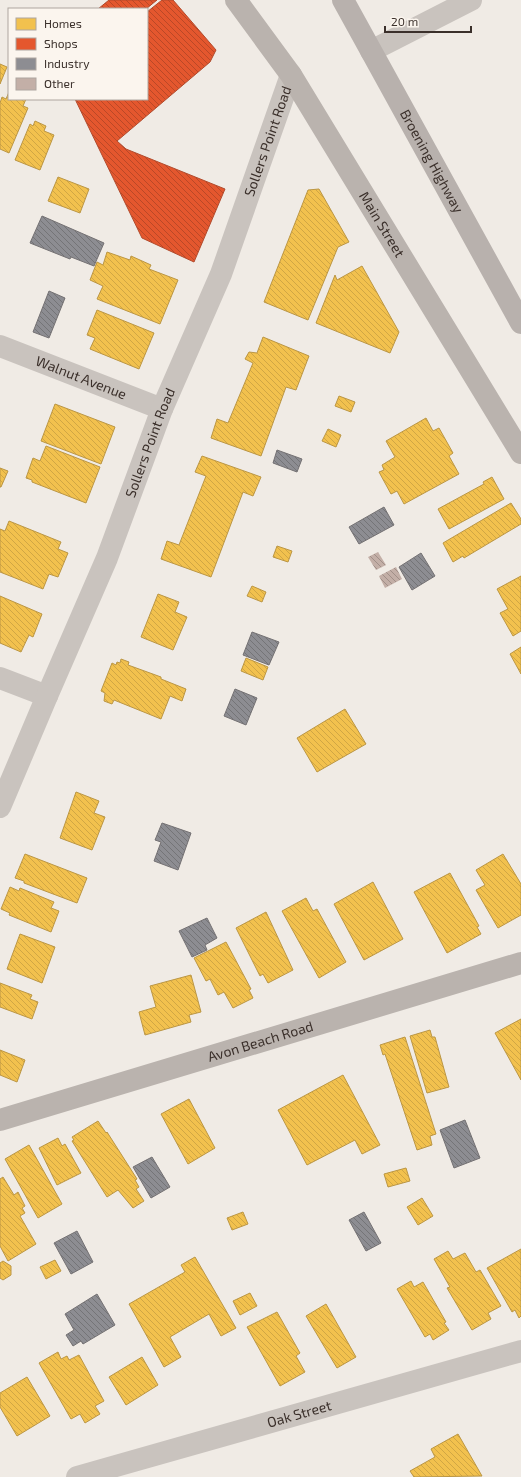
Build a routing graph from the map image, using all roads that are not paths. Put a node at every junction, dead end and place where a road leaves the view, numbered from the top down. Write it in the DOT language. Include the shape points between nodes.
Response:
graph roads {
  1 [pos="236,0"];
  2 [pos="343,0"];
  3 [pos="471,0"];
  4 [pos="371,51"];
  5 [pos="291,75"];
  6 [pos="521,323"];
  7 [pos="0,346"];
  8 [pos="162,409"];
  9 [pos="521,453"];
  10 [pos="0,678"];
  11 [pos="47,696"];
  12 [pos="0,807"];
  13 [pos="521,963"];
  14 [pos="0,1120"];
  15 [pos="521,1351"];
  16 [pos="77,1477"];
  1 -- 5 [label="street, Main Street"];
  2 -- 4 [label="main road, Broening Highway"];
  3 -- 4 [label="street"];
  4 -- 6 [label="main road, Broening Highway"];
  5 -- 8 [label="street, Sollers Point Road" via="221,274"];
  5 -- 9 [label="street, Main Street"];
  7 -- 8 [label="street, Walnut Avenue"];
  8 -- 11 [label="street, Sollers Point Road" via="107,558"];
  10 -- 11 [label="street"];
  11 -- 12 [label="street, Sollers Point Road"];
  13 -- 14 [label="street, Avon Beach Road"];
  15 -- 16 [label="street, Oak Street"];
}
